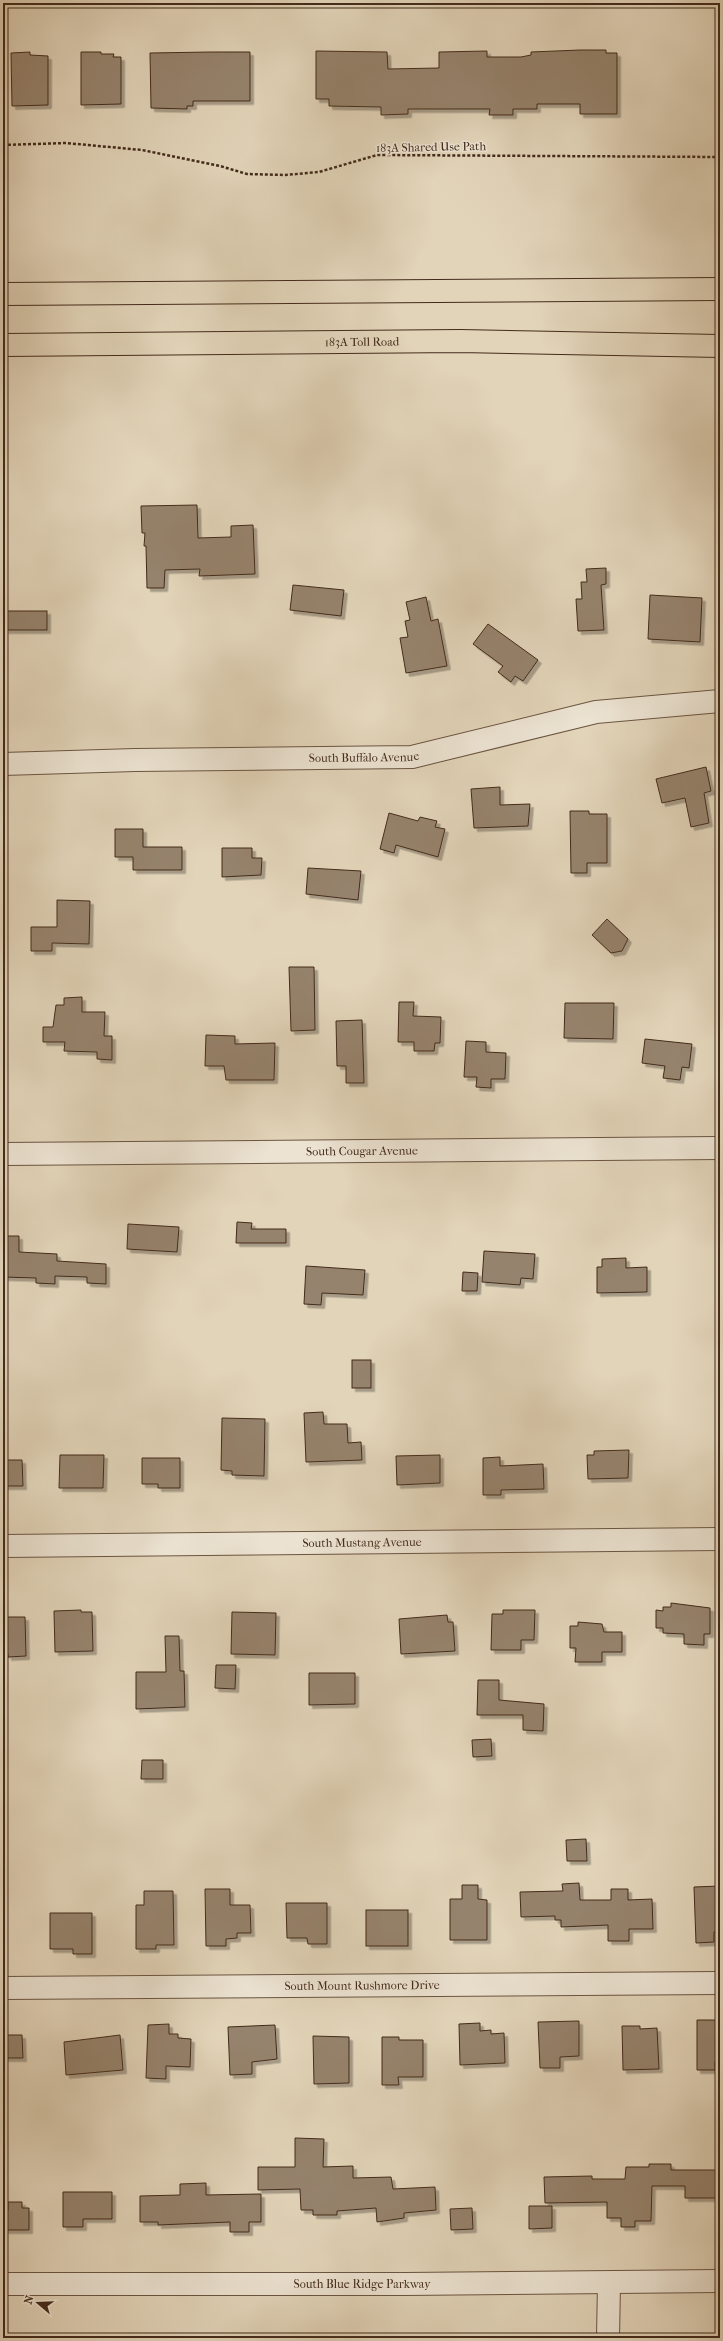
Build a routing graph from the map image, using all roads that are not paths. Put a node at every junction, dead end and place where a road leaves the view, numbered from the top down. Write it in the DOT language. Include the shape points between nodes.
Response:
graph roads {
  1 [pos="720,289"];
  2 [pos="3,294"];
  3 [pos="3,345"];
  4 [pos="720,346"];
  5 [pos="720,701"];
  6 [pos="3,764"];
  7 [pos="720,1148"];
  8 [pos="3,1154"];
  9 [pos="720,1539"];
  10 [pos="3,1546"];
  11 [pos="720,1983"];
  12 [pos="3,1988"];
  13 [pos="720,2281"];
  14 [pos="609,2283"];
  15 [pos="3,2284"];
  16 [pos="608,2338"];
  1 -- 2 [label="highway"];
  3 -- 4 [label="highway, 183A Toll Road" via="460,341"];
  5 -- 6 [label="street, South Buffalo Avenue" via="596,712 412,757"];
  7 -- 8 [label="street, South Cougar Avenue"];
  9 -- 10 [label="street, South Mustang Avenue"];
  11 -- 12 [label="street, South Mount Rushmore Drive"];
  13 -- 14 [label="street, South Blue Ridge Parkway"];
  14 -- 15 [label="street, South Blue Ridge Parkway"];
  14 -- 16 [label="street"];
}
